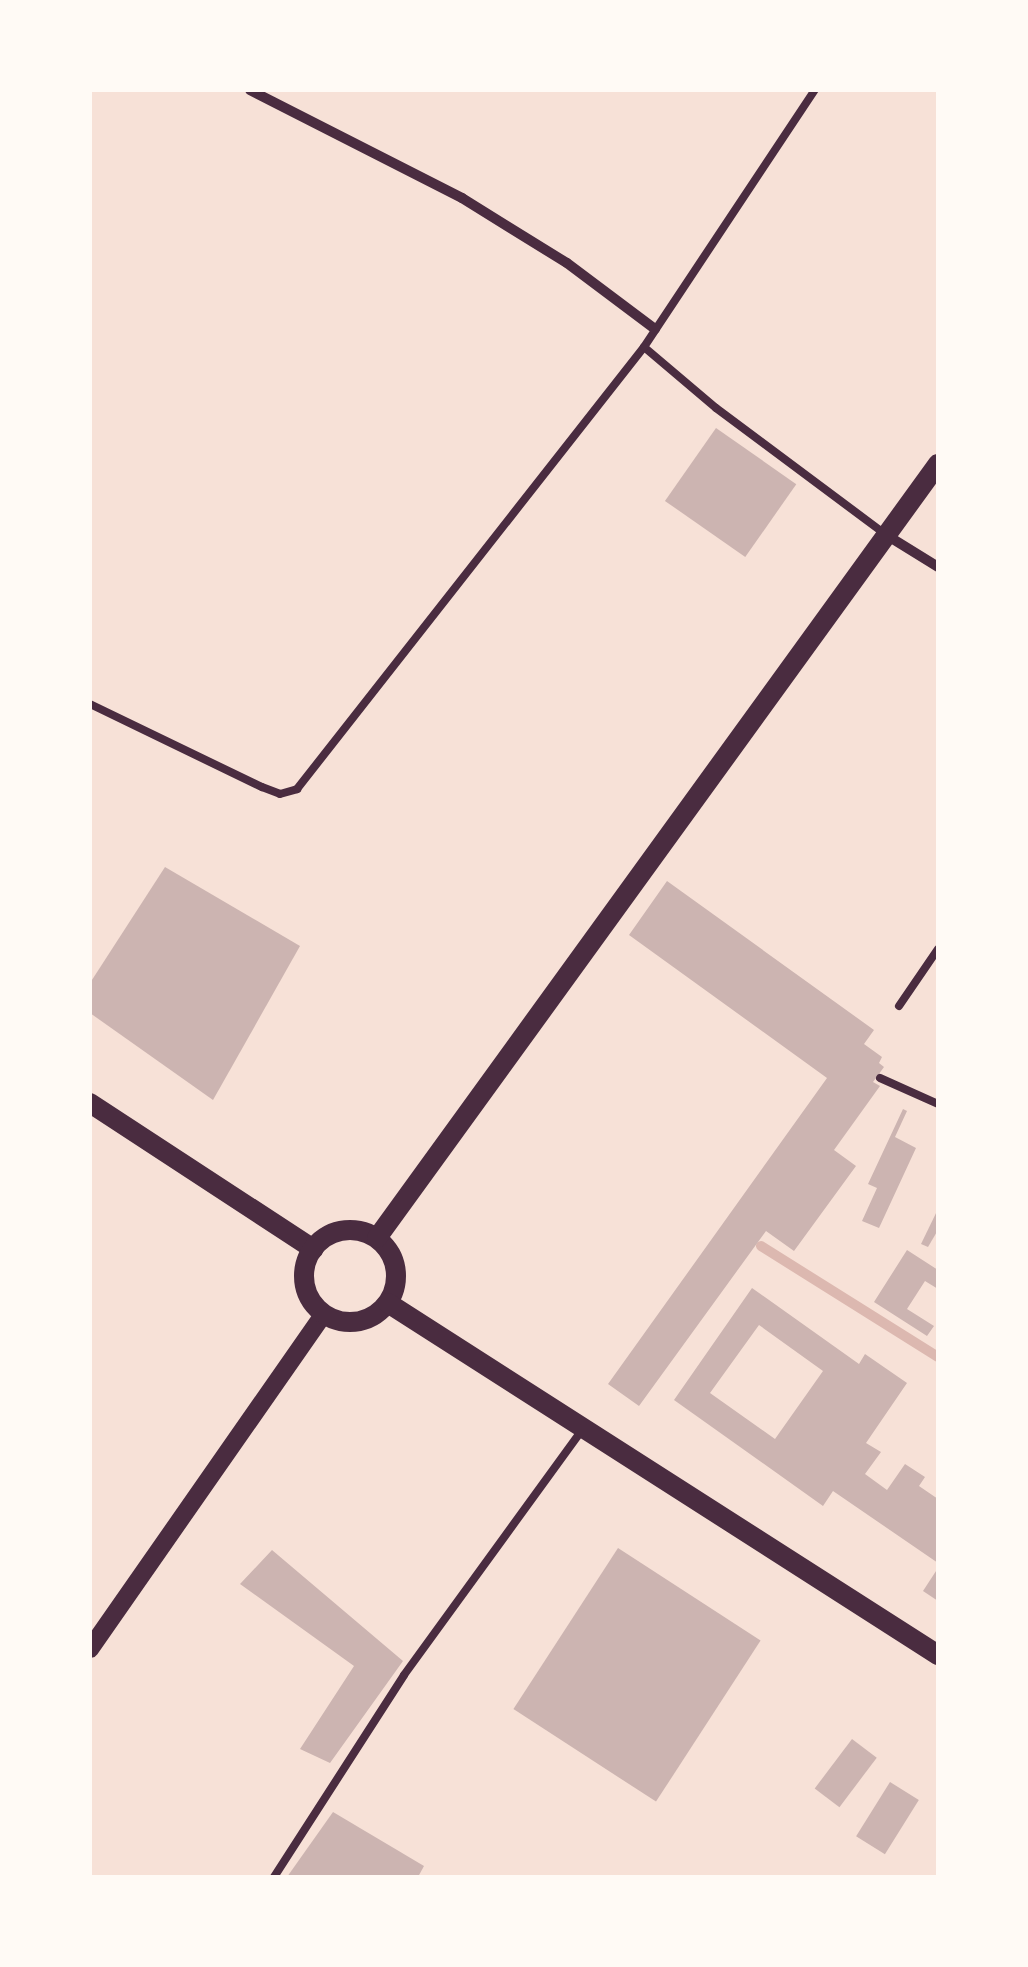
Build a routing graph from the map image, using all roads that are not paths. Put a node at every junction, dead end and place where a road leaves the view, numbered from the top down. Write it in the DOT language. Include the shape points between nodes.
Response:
graph roads {
  1 [pos="250,90"];
  2 [pos="815,90"];
  3 [pos="655,329"];
  4 [pos="644,347"];
  5 [pos="938,464"];
  6 [pos="888,536"];
  7 [pos="938,567"];
  8 [pos="90,704"];
  9 [pos="938,949"];
  10 [pos="898,1006"];
  11 [pos="880,1078"];
  12 [pos="90,1103"];
  13 [pos="938,1104"];
  14 [pos="377,1238"];
  15 [pos="313,1249"];
  16 [pos="388,1303"];
  17 [pos="324,1314"];
  18 [pos="582,1430"];
  19 [pos="90,1649"];
  20 [pos="938,1655"];
  21 [pos="274,1877"];
  1 -- 3 [label="street" via="462,198"];
  2 -- 3 [label="lane"];
  3 -- 4 [label="lane"];
  4 -- 6 [label="lane"];
  4 -- 8 [label="lane" via="296,789 280,794 262,787"];
  5 -- 6 [label="main road"];
  6 -- 7 [label="street"];
  6 -- 14 [label="main road"];
  9 -- 10 [label="lane"];
  11 -- 13 [label="lane"];
  12 -- 15 [label="main road"];
  14 -- 15 [label="main road" via="336,1232"];
  14 -- 16 [label="main road" via="394,1262"];
  15 -- 17 [label="main road" via="305,1284"];
  16 -- 17 [label="main road" via="359,1321"];
  16 -- 18 [label="main road"];
  17 -- 19 [label="street"];
  18 -- 20 [label="main road"];
  18 -- 21 [label="lane" via="404,1675"];
}
